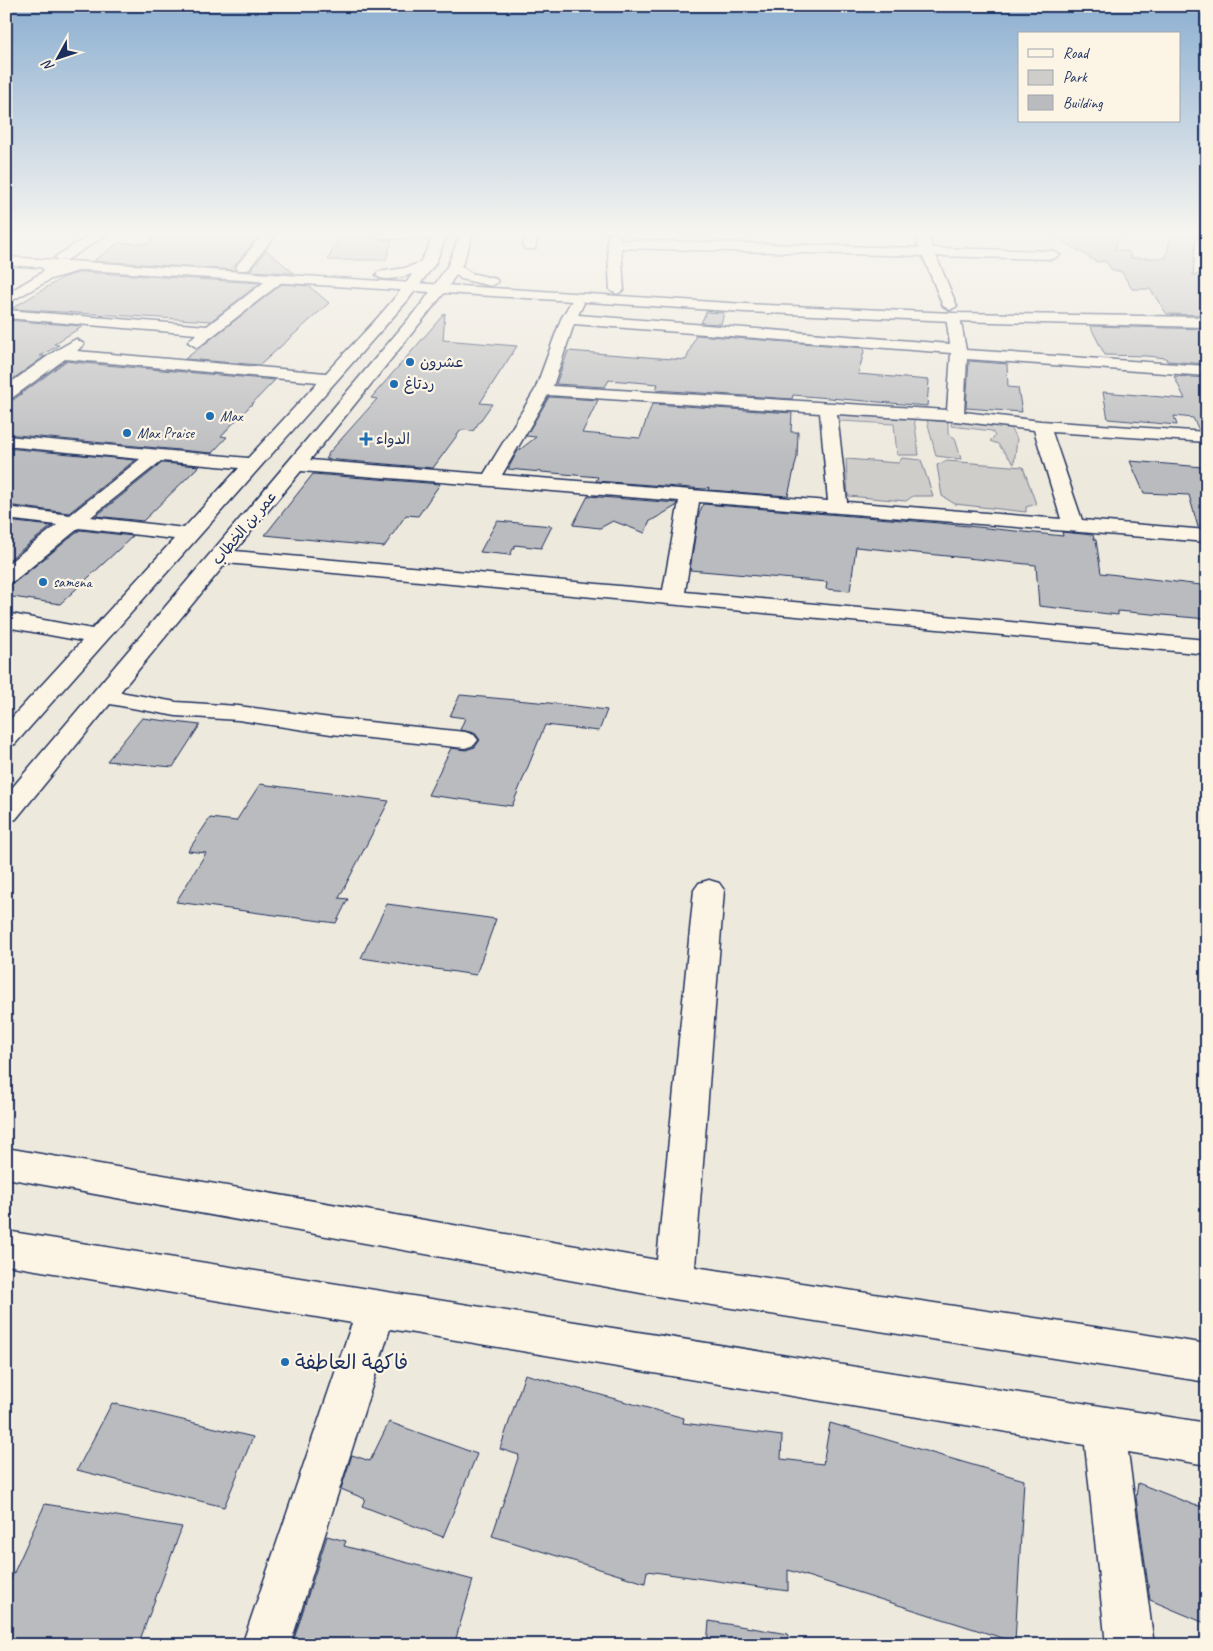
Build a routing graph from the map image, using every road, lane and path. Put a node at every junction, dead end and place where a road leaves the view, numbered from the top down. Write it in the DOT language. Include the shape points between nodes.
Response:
graph roads {
  1 [pos="235,311"];
  2 [pos="390,311"];
  3 [pos="421,311"];
  4 [pos="572,311"];
  5 [pos="952,311"];
  6 [pos="953,311"];
  7 [pos="958,311"];
  8 [pos="1207,313"];
  9 [pos="6,314"];
  10 [pos="568,318"];
  11 [pos="108,322"];
  12 [pos="1207,322"];
  13 [pos="209,331"];
  14 [pos="958,352"];
  15 [pos="61,354"];
  16 [pos="172,363"];
  17 [pos="1207,371"];
  18 [pos="328,378"];
  19 [pos="543,390"];
  20 [pos="6,394"];
  21 [pos="828,408"];
  22 [pos="954,416"];
  23 [pos="1041,426"];
  24 [pos="1207,437"];
  25 [pos="6,441"];
  26 [pos="157,455"];
  27 [pos="252,464"];
  28 [pos="297,465"];
  29 [pos="490,480"];
  30 [pos="690,495"];
  31 [pos="838,508"];
  32 [pos="6,513"];
  33 [pos="74,520"];
  34 [pos="1074,526"];
  35 [pos="188,535"];
  36 [pos="1207,536"];
  37 [pos="221,556"];
  38 [pos="6,576"];
  39 [pos="672,598"];
  40 [pos="6,620"];
  41 [pos="97,637"];
  42 [pos="1207,647"];
  43 [pos="104,696"];
  44 [pos="6,739"];
  45 [pos="466,740"];
  46 [pos="6,813"];
  47 [pos="709,890"];
  48 [pos="6,1164"];
  49 [pos="6,1248"];
  50 [pos="674,1281"];
  51 [pos="376,1308"];
  52 [pos="1207,1363"];
  53 [pos="1104,1428"];
  54 [pos="1207,1444"];
  55 [pos="266,1645"];
  56 [pos="1130,1645"];
  1 -- 13 [label="street"];
  2 -- 18 [label="street"];
  3 -- 28 [label="street, عمر بن الخطاب"];
  4 -- 10 [label="street"];
  5 -- 14 [label="street"];
  6 -- 12 [label="street"];
  7 -- 8 [label="street"];
  9 -- 11 [label="street"];
  10 -- 14 [label="street"];
  10 -- 19 [label="street"];
  11 -- 13 [label="street"];
  11 -- 15 [label="street"];
  13 -- 16 [label="street"];
  14 -- 17 [label="street"];
  14 -- 22 [label="street"];
  15 -- 16 [label="street"];
  15 -- 20 [label="street"];
  16 -- 18 [label="street"];
  18 -- 27 [label="street"];
  19 -- 21 [label="street"];
  19 -- 29 [label="street"];
  21 -- 22 [label="street"];
  21 -- 31 [label="street"];
  22 -- 23 [label="street"];
  23 -- 24 [label="street"];
  23 -- 34 [label="street"];
  25 -- 26 [label="street"];
  26 -- 27 [label="street"];
  26 -- 33 [label="street"];
  27 -- 35 [label="street"];
  28 -- 29 [label="street"];
  28 -- 37 [label="street, عمر بن الخطاب"];
  29 -- 30 [label="street"];
  30 -- 31 [label="street"];
  30 -- 39 [label="street"];
  31 -- 34 [label="street"];
  32 -- 33 [label="street"];
  33 -- 35 [label="street"];
  33 -- 38 [label="street"];
  34 -- 36 [label="street"];
  35 -- 41 [label="street"];
  37 -- 39 [label="street"];
  37 -- 43 [label="street, عمر بن الخطاب"];
  39 -- 42 [label="street"];
  40 -- 41 [label="street"];
  41 -- 44 [label="street"];
  43 -- 45 [label="street" via="176,709 238,713"];
  43 -- 46 [label="street, عمر بن الخطاب"];
  47 -- 50 [label="street"];
  48 -- 50 [label="street"];
  49 -- 51 [label="street"];
  50 -- 52 [label="street"];
  51 -- 53 [label="street"];
  51 -- 55 [label="street"];
  53 -- 54 [label="street"];
  53 -- 56 [label="street"];
}
